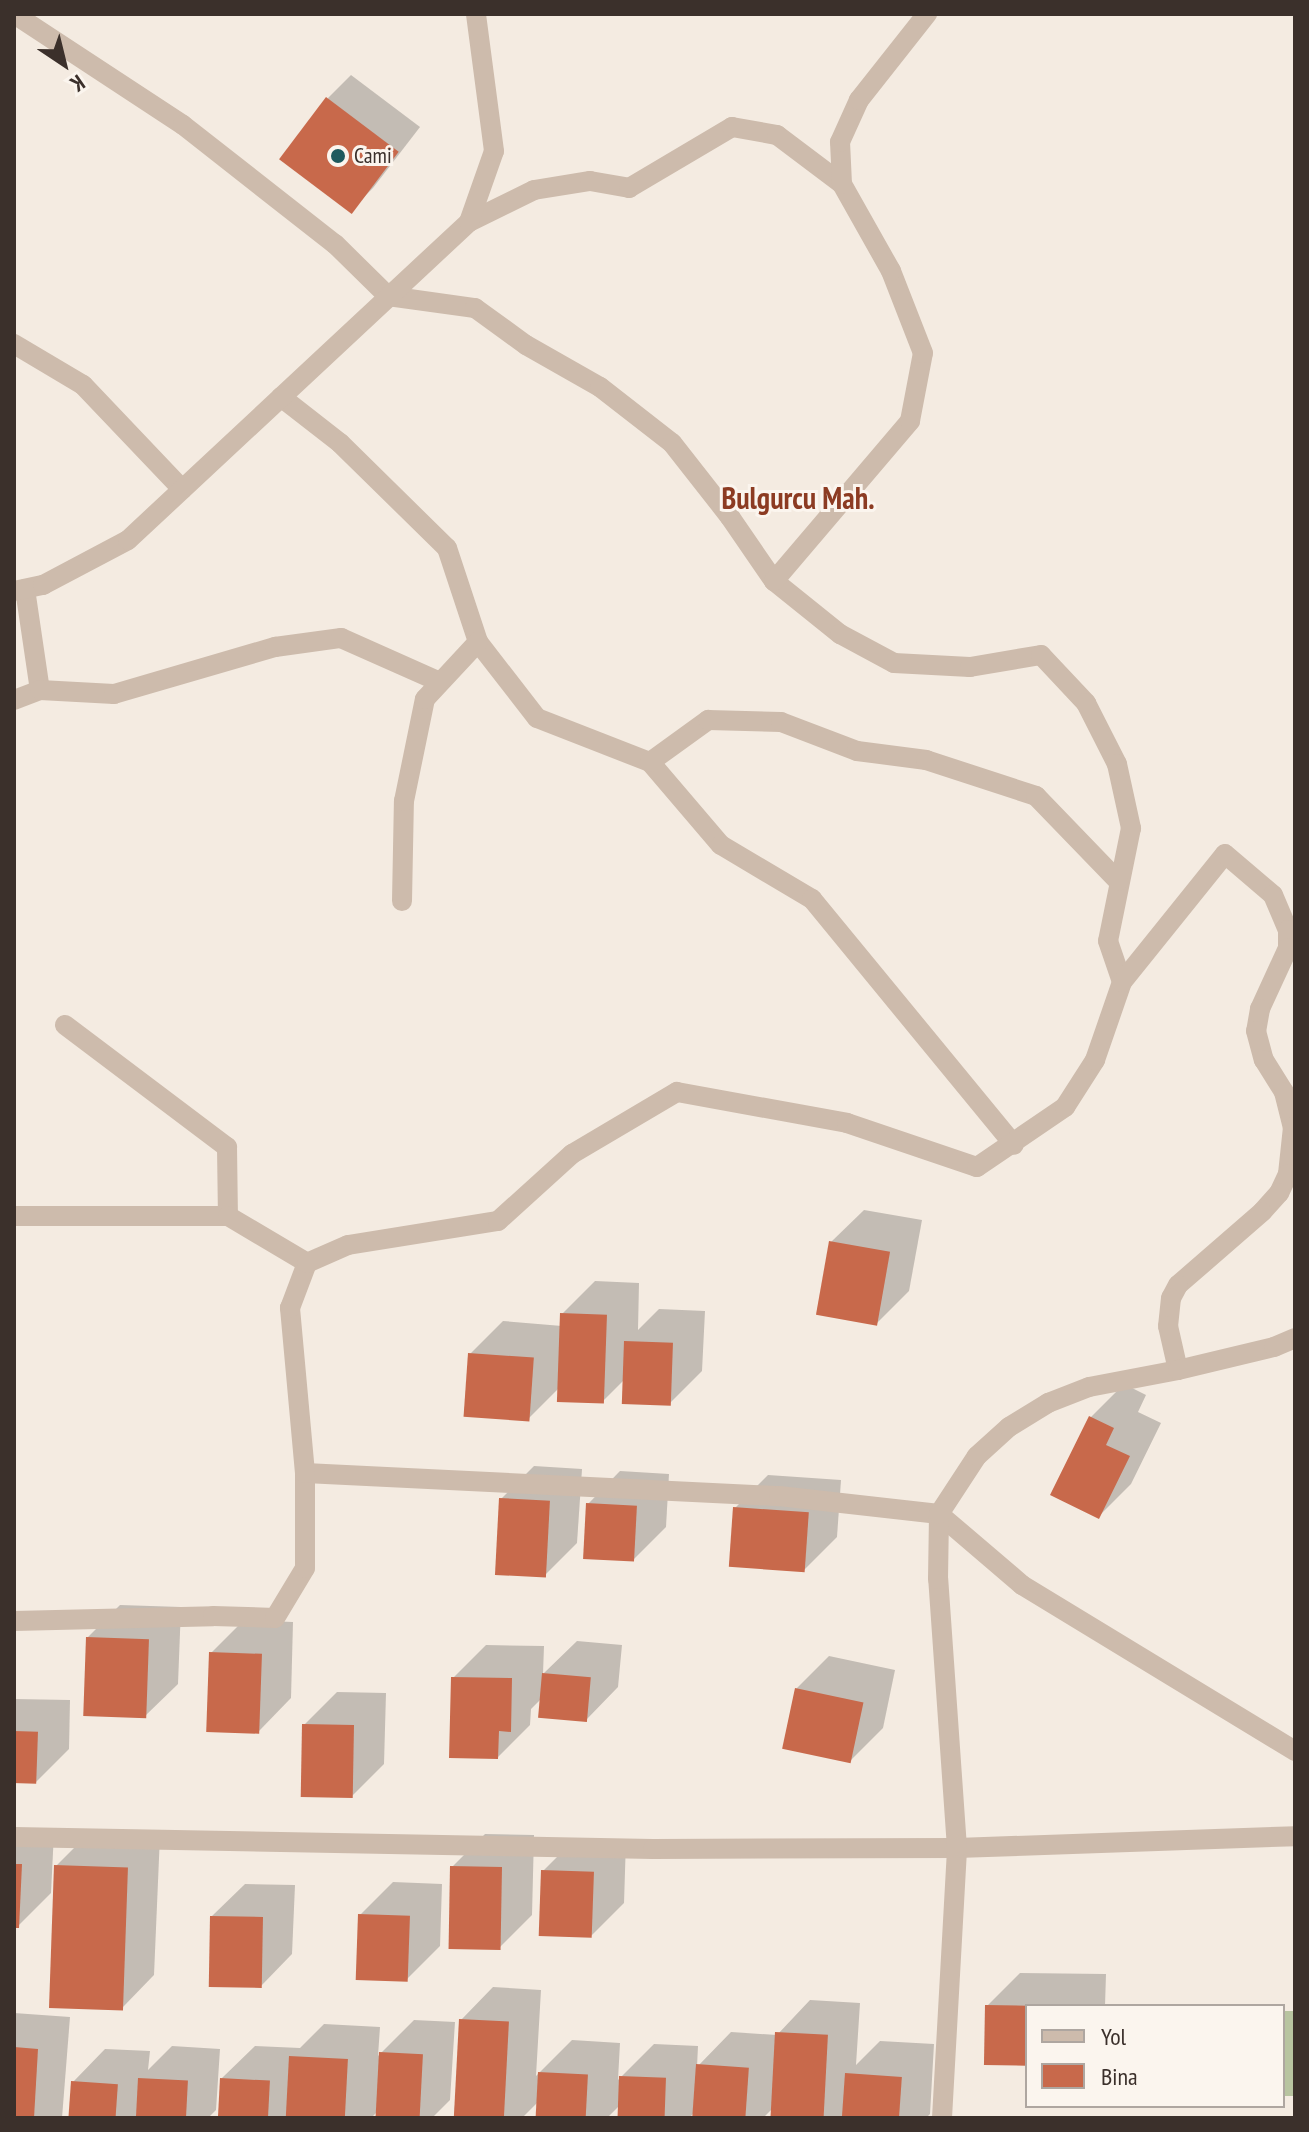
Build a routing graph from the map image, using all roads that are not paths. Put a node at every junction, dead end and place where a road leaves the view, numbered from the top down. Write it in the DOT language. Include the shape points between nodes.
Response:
graph roads {
  1 [pos="14,14"];
  2 [pos="476,14"];
  3 [pos="927,14"];
  4 [pos="842,184"];
  5 [pos="469,222"];
  6 [pos="388,296"];
  7 [pos="14,344"];
  8 [pos="281,397"];
  9 [pos="182,489"];
  10 [pos="774,581"];
  11 [pos="20,590"];
  12 [pos="478,642"];
  13 [pos="440,682"];
  14 [pos="40,690"];
  15 [pos="14,700"];
  16 [pos="650,762"];
  17 [pos="1118,881"];
  18 [pos="402,901"];
  19 [pos="1122,982"];
  20 [pos="65,1025"];
  21 [pos="1294,1127"];
  22 [pos="1014,1145"];
  23 [pos="14,1216"];
  24 [pos="228,1216"];
  25 [pos="307,1263"];
  26 [pos="1295,1338"];
  27 [pos="1178,1370"];
  28 [pos="305,1473"];
  29 [pos="939,1514"];
  30 [pos="14,1621"];
  31 [pos="1295,1751"];
  32 [pos="1295,1836"];
  33 [pos="14,1837"];
  34 [pos="957,1848"];
  35 [pos="942,2118"];
  1 -- 6 [label="street" via="183,125 335,244"];
  2 -- 5 [label="street" via="494,151"];
  3 -- 4 [label="street" via="859,100 840,142"];
  4 -- 5 [label="street" via="777,135 732,127 629,188 590,181 534,190"];
  4 -- 10 [label="street" via="891,271 923,353 910,421"];
  5 -- 6 [label="street"];
  6 -- 8 [label="street"];
  6 -- 10 [label="street" via="475,308 526,345 600,387 672,443"];
  7 -- 9 [label="street" via="83,385"];
  8 -- 9 [label="street"];
  8 -- 12 [label="street" via="340,443 447,548"];
  9 -- 11 [label="street" via="128,540 43,585"];
  10 -- 17 [label="street" via="840,634 894,663 970,667 1041,655 1086,703 1117,764 1131,828"];
  11 -- 14 [label="street"];
  12 -- 13 [label="street"];
  12 -- 16 [label="street" via="537,718"];
  13 -- 14 [label="street" via="341,638 275,647 114,694"];
  13 -- 18 [label="street" via="425,699 404,801"];
  14 -- 15 [label="street"];
  16 -- 17 [label="street" via="708,720 781,722 857,751 926,760 1036,796"];
  16 -- 22 [label="street" via="721,845 812,899"];
  17 -- 19 [label="street" via="1108,941"];
  19 -- 21 [label="street" via="1225,854 1273,895 1288,930 1288,948 1260,1009 1256,1031"];
  19 -- 22 [label="street" via="1095,1060 1065,1107"];
  20 -- 24 [label="street" via="227,1147"];
  21 -- 27 [label="street" via="1288,1174 1279,1193 1178,1285 1171,1298 1168,1326"];
  22 -- 25 [label="street" via="977,1167 847,1123 677,1092 572,1154 498,1221 348,1245"];
  23 -- 24 [label="street"];
  24 -- 25 [label="street"];
  25 -- 28 [label="street" via="290,1308"];
  26 -- 27 [label="street"];
  27 -- 29 [label="street" via="1089,1387 1048,1403 1009,1427 977,1456"];
  28 -- 29 [label="street" via="779,1496"];
  28 -- 30 [label="street" via="305,1568 275,1618"];
  29 -- 31 [label="street" via="1022,1585"];
  29 -- 34 [label="street" via="938,1579"];
  32 -- 34 [label="street"];
  33 -- 34 [label="street" via="653,1849"];
  34 -- 35 [label="street"];
}
